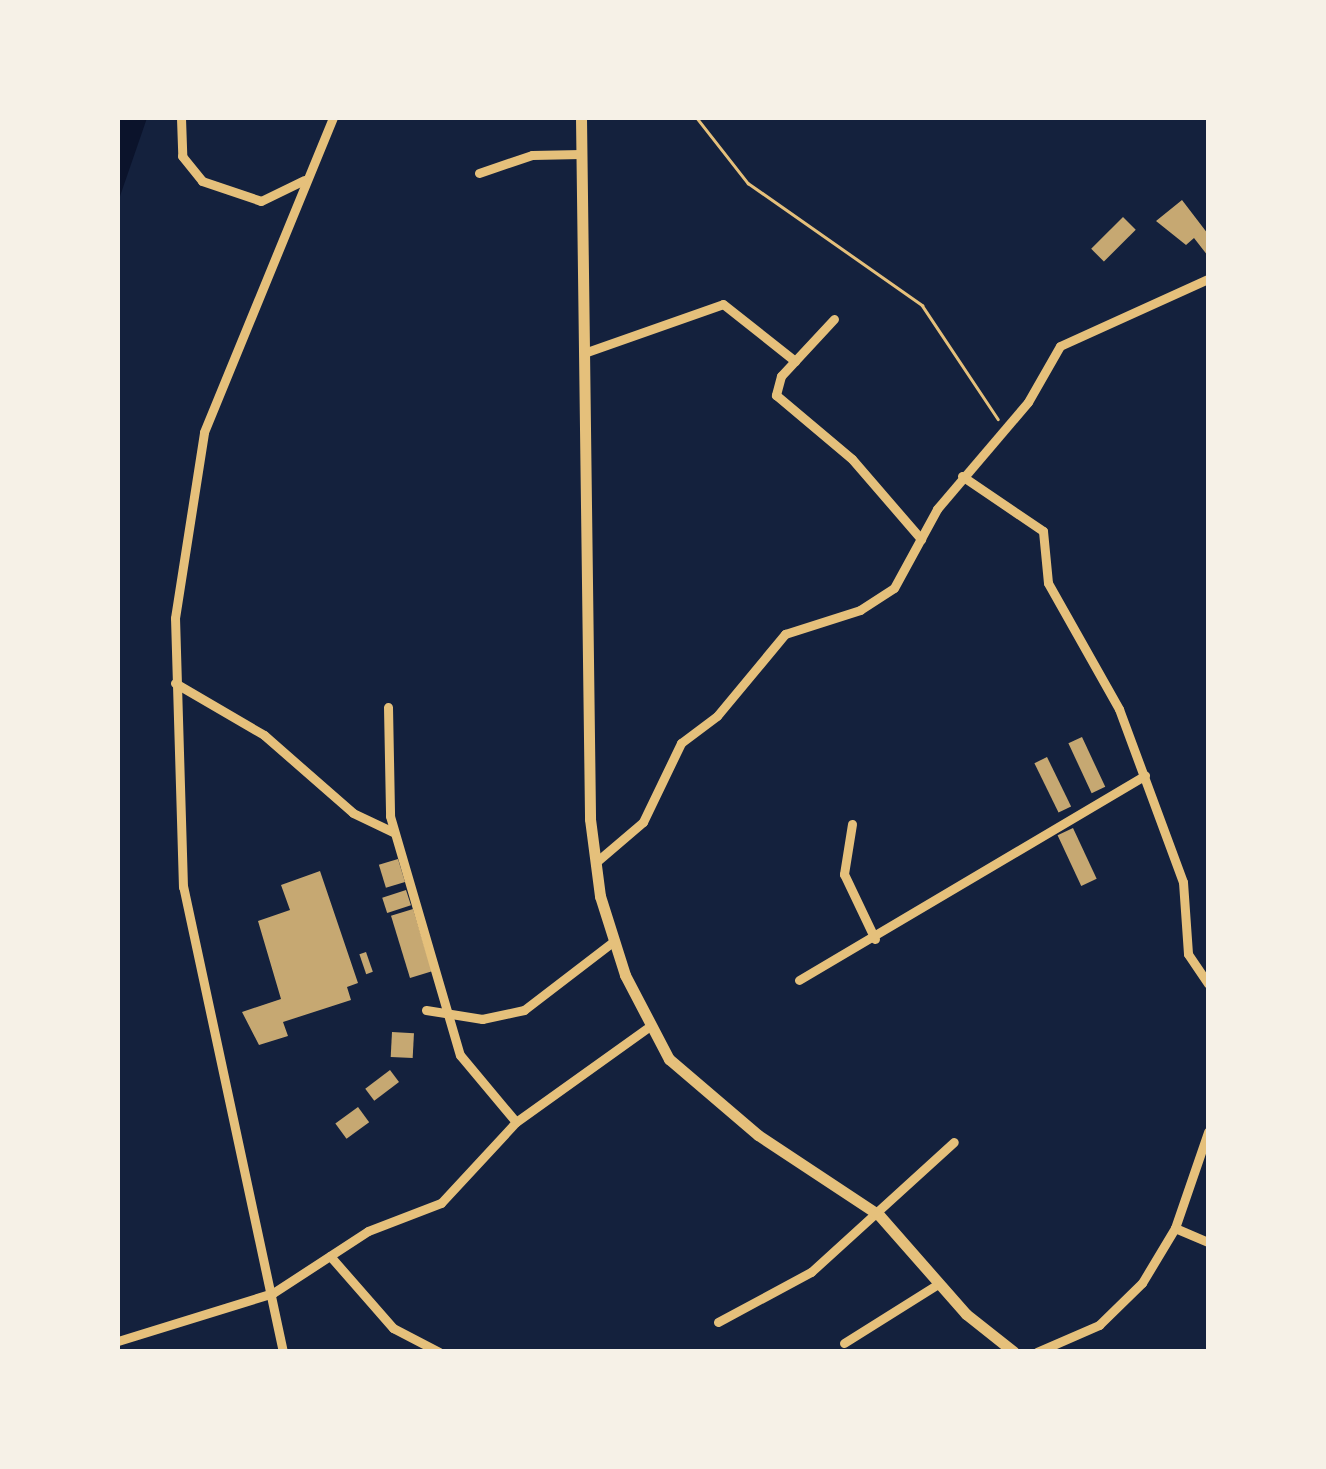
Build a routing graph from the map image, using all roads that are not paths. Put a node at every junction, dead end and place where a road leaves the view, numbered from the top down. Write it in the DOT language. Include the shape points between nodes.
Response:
graph roads {
  1 [pos="181,118"];
  2 [pos="332,118"];
  3 [pos="581,118"];
  4 [pos="581,154"];
  5 [pos="479,173"];
  6 [pos="304,180"];
  7 [pos="1208,278"];
  8 [pos="834,319"];
  9 [pos="584,353"];
  10 [pos="795,361"];
  11 [pos="962,476"];
  12 [pos="922,539"];
  13 [pos="175,684"];
  14 [pos="388,707"];
  15 [pos="1145,775"];
  16 [pos="852,824"];
  17 [pos="393,832"];
  18 [pos="595,863"];
  19 [pos="875,939"];
  20 [pos="614,942"];
  21 [pos="799,980"];
  22 [pos="1208,984"];
  23 [pos="426,1010"];
  24 [pos="450,1014"];
  25 [pos="646,1029"];
  26 [pos="516,1122"];
  27 [pos="1208,1132"];
  28 [pos="954,1142"];
  29 [pos="879,1215"];
  30 [pos="1175,1228"];
  31 [pos="1208,1242"];
  32 [pos="330,1256"];
  33 [pos="938,1284"];
  34 [pos="268,1294"];
  35 [pos="718,1322"];
  36 [pos="118,1342"];
  37 [pos="844,1343"];
  38 [pos="999,1347"];
  39 [pos="282,1352"];
  40 [pos="438,1352"];
  41 [pos="1014,1352"];
  42 [pos="1037,1352"];
  1 -- 6 [label="street" via="182,156 202,181 261,201"];
  2 -- 6 [label="street"];
  3 -- 4 [label="street"];
  4 -- 5 [label="street" via="532,155"];
  4 -- 9 [label="street"];
  6 -- 13 [label="street" via="204,432 185,522"];
  7 -- 11 [label="street" via="1060,346 1005,428"];
  8 -- 10 [label="street"];
  9 -- 10 [label="street" via="723,304"];
  9 -- 18 [label="street"];
  10 -- 12 [label="street" via="776,395 852,459"];
  11 -- 12 [label="street"];
  11 -- 15 [label="street" via="1043,531 1048,583 1081,630"];
  12 -- 18 [label="street" via="876,603 784,634 716,716 681,743 642,822"];
  13 -- 17 [label="street" via="264,735 354,813"];
  13 -- 34 [label="street" via="188,920"];
  14 -- 17 [label="street" via="382,755"];
  15 -- 19 [label="street"];
  15 -- 22 [label="street" via="1183,882 1188,954"];
  16 -- 19 [label="street" via="844,874"];
  17 -- 24 [label="street"];
  18 -- 20 [label="street"];
  19 -- 21 [label="street"];
  20 -- 24 [label="street" via="524,1010"];
  20 -- 25 [label="street"];
  23 -- 24 [label="street"];
  24 -- 26 [label="street" via="467,1067"];
  25 -- 26 [label="street"];
  25 -- 29 [label="street" via="758,1135"];
  26 -- 32 [label="street" via="462,1190"];
  27 -- 30 [label="street"];
  28 -- 29 [label="street"];
  29 -- 33 [label="street"];
  29 -- 35 [label="street" via="811,1272"];
  30 -- 31 [label="street"];
  30 -- 42 [label="street" via="1114,1314"];
  32 -- 34 [label="street"];
  32 -- 40 [label="street" via="393,1328"];
  33 -- 37 [label="street"];
  33 -- 38 [label="street"];
  34 -- 36 [label="street"];
  34 -- 39 [label="street"];
  38 -- 41 [label="street"];
}
